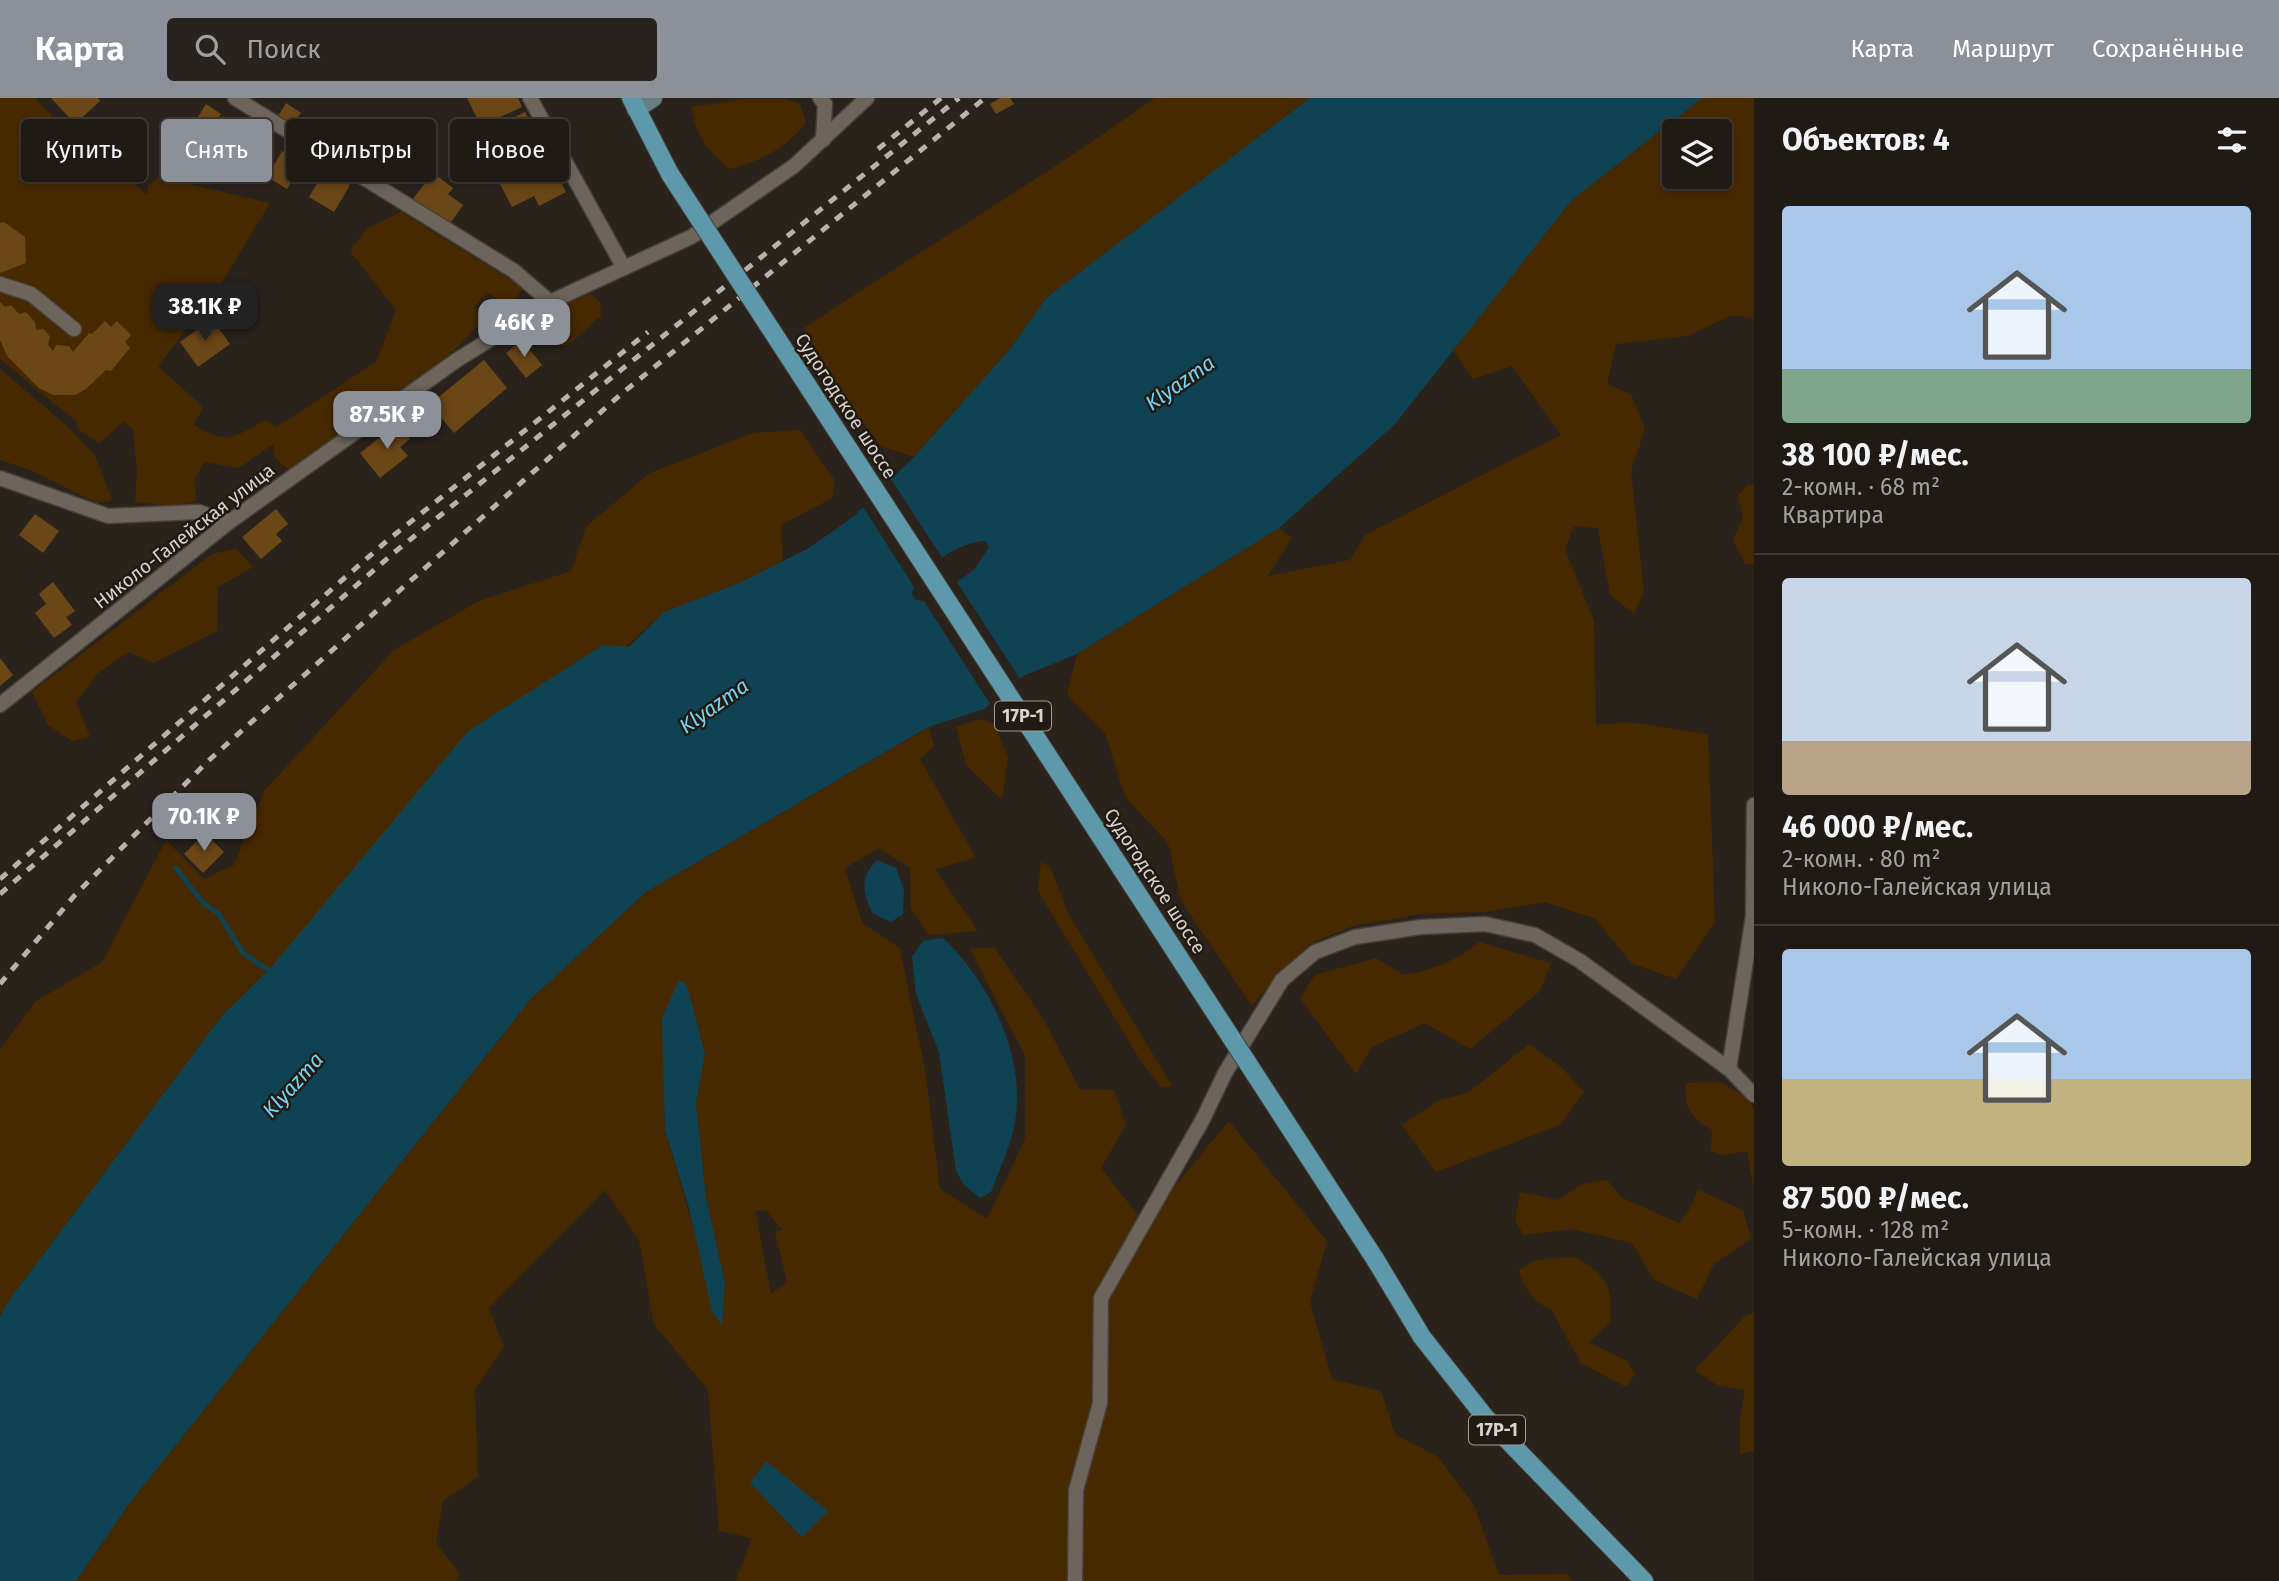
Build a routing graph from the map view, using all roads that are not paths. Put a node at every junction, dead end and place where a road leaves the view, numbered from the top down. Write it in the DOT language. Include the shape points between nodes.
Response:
graph roads {
  1 [pos="235,98"];
  2 [pos="530,98"];
  3 [pos="653,98"];
  4 [pos="820,98"];
  5 [pos="867,98"];
  6 [pos="633,103"];
  7 [pos="823,139"];
  8 [pos="624,268"];
  9 [pos="0,284"];
  10 [pos="550,302"];
  11 [pos="74,329"];
  12 [pos="0,478"];
  13 [pos="229,522"];
  14 [pos="0,705"];
  15 [pos="1754,805"];
  16 [pos="1729,1069"];
  17 [pos="1754,1095"];
  18 [pos="1075,1581"];
  19 [pos="1644,1581"];
  1 -- 10 [label="street" via="514,271"];
  2 -- 8 [label="street"];
  3 -- 6 [label="street"];
  4 -- 7 [label="street" via="825,104"];
  5 -- 7 [label="street, Николо-Галейская улица"];
  6 -- 19 [label="main road, Судогодское шоссе / 17Р-1, bridge" via="670,174 1422,1336 1485,1417"];
  7 -- 8 [label="street, Николо-Галейская улица" via="794,166 691,237"];
  8 -- 10 [label="street, Николо-Галейская улица"];
  9 -- 11 [label="street" via="31,294"];
  10 -- 13 [label="street, Николо-Галейская улица" via="457,360"];
  12 -- 13 [label="street" via="108,516 199,512"];
  13 -- 14 [label="street, Николо-Галейская улица"];
  15 -- 16 [label="street" via="1753,916"];
  16 -- 17 [label="street"];
  16 -- 18 [label="street" via="1580,961 1535,935 1486,923 1421,927 1355,937 1315,953 1282,980 1225,1073 1101,1298 1100,1403 1076,1490"];
}
